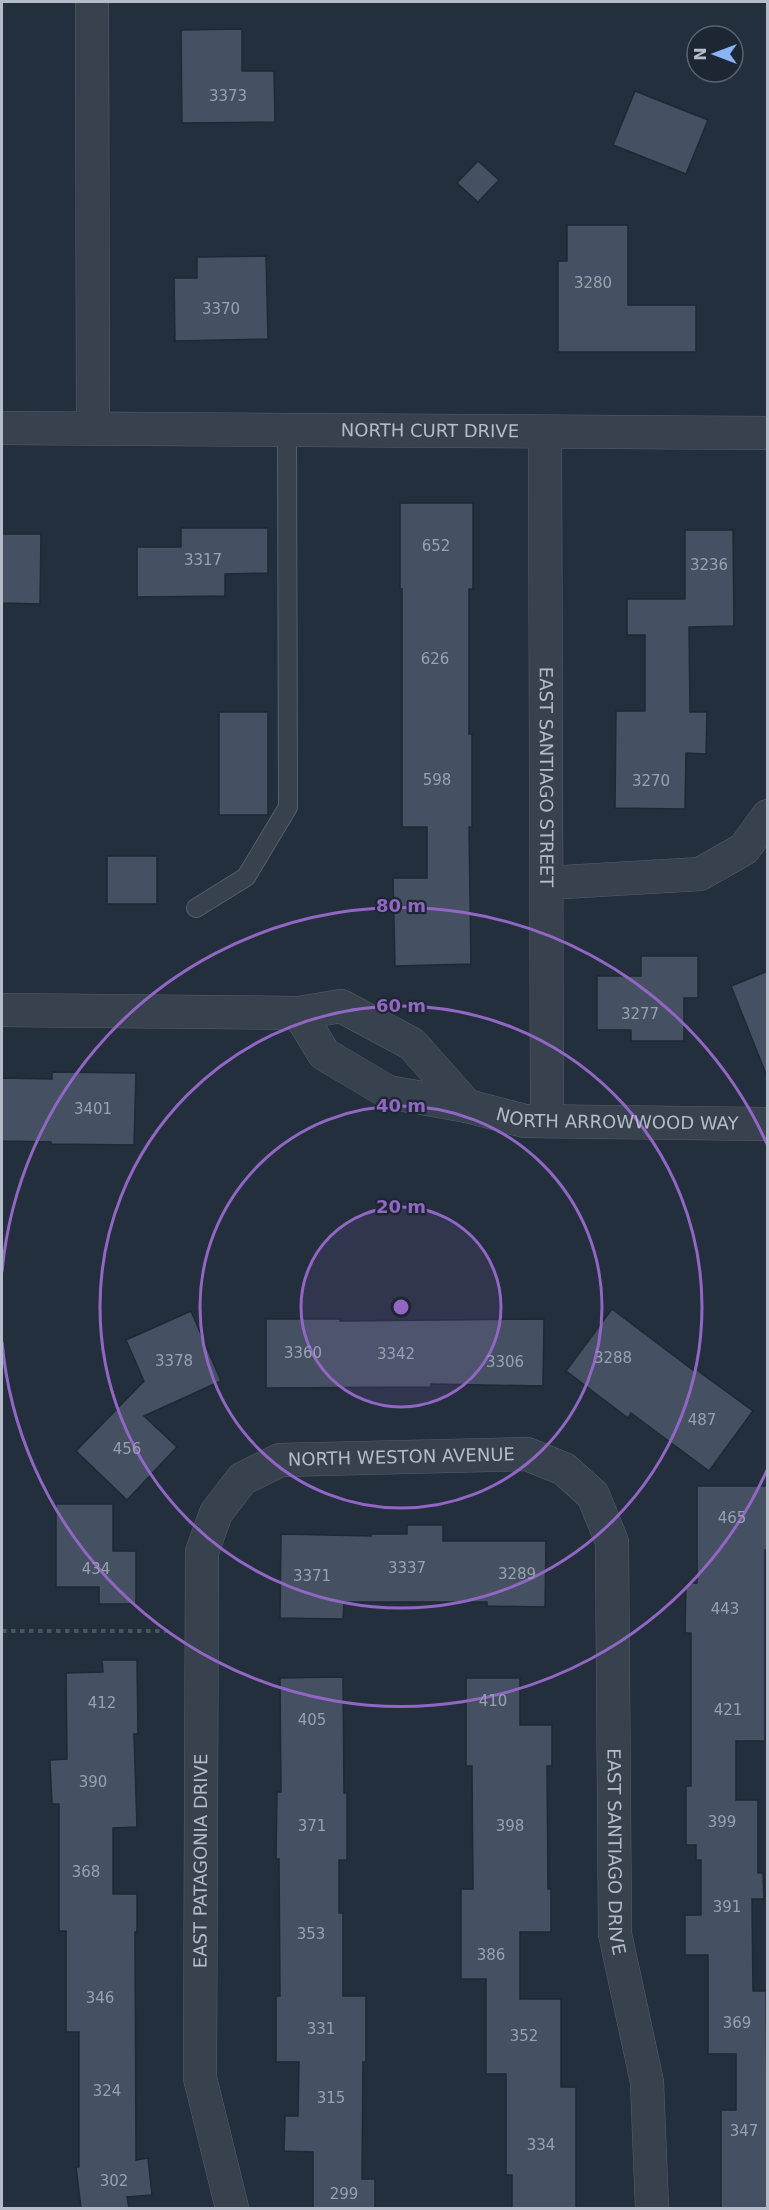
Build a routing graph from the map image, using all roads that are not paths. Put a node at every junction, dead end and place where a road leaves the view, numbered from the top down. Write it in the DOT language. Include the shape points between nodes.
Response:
graph roads {
  1 [pos="92,2"];
  2 [pos="2,428"];
  3 [pos="93,428"];
  4 [pos="287,430"];
  5 [pos="545,432"];
  6 [pos="768,433"];
  7 [pos="768,816"];
  8 [pos="547,883"];
  9 [pos="196,908"];
  10 [pos="2,1010"];
  11 [pos="299,1013"];
  12 [pos="468,1106"];
  13 [pos="547,1121"];
  14 [pos="768,1124"];
  15 [pos="593,1495"];
  16 [pos="216,1513"];
  17 [pos="232,2208"];
  18 [pos="652,2208"];
  1 -- 3 [label="street"];
  2 -- 3 [label="street, NORTH CURT DRIVE"];
  3 -- 4 [label="street, NORTH CURT DRIVE"];
  4 -- 5 [label="street, NORTH CURT DRIVE"];
  4 -- 9 [label="lane" via="288,807 246,878"];
  5 -- 6 [label="street, NORTH CURT DRIVE"];
  5 -- 8 [label="street, EAST SANTIAGO STREET"];
  7 -- 8 [label="street" via="744,849 700,874"];
  8 -- 13 [label="street, EAST SANTIAGO STREET"];
  10 -- 11 [label="street"];
  11 -- 12 [label="street, NORTH ARROWWOOD WAY" via="324,1054 388,1092"];
  11 -- 12 [label="street" via="340,1006 412,1044"];
  12 -- 13 [label="street, NORTH ARROWWOOD WAY" via="525,1121"];
  13 -- 14 [label="street, NORTH ARROWWOOD WAY"];
  15 -- 16 [label="street, NORTH WESTON AVENUE" via="564,1469 526,1454 280,1460 242,1479"];
  15 -- 18 [label="street, EAST SANTIAGO DRIVE" via="612,1542 615,1934 647,2082"];
  16 -- 17 [label="street, EAST PATAGONIA DRIVE" via="202,1552 200,2078"];
}
